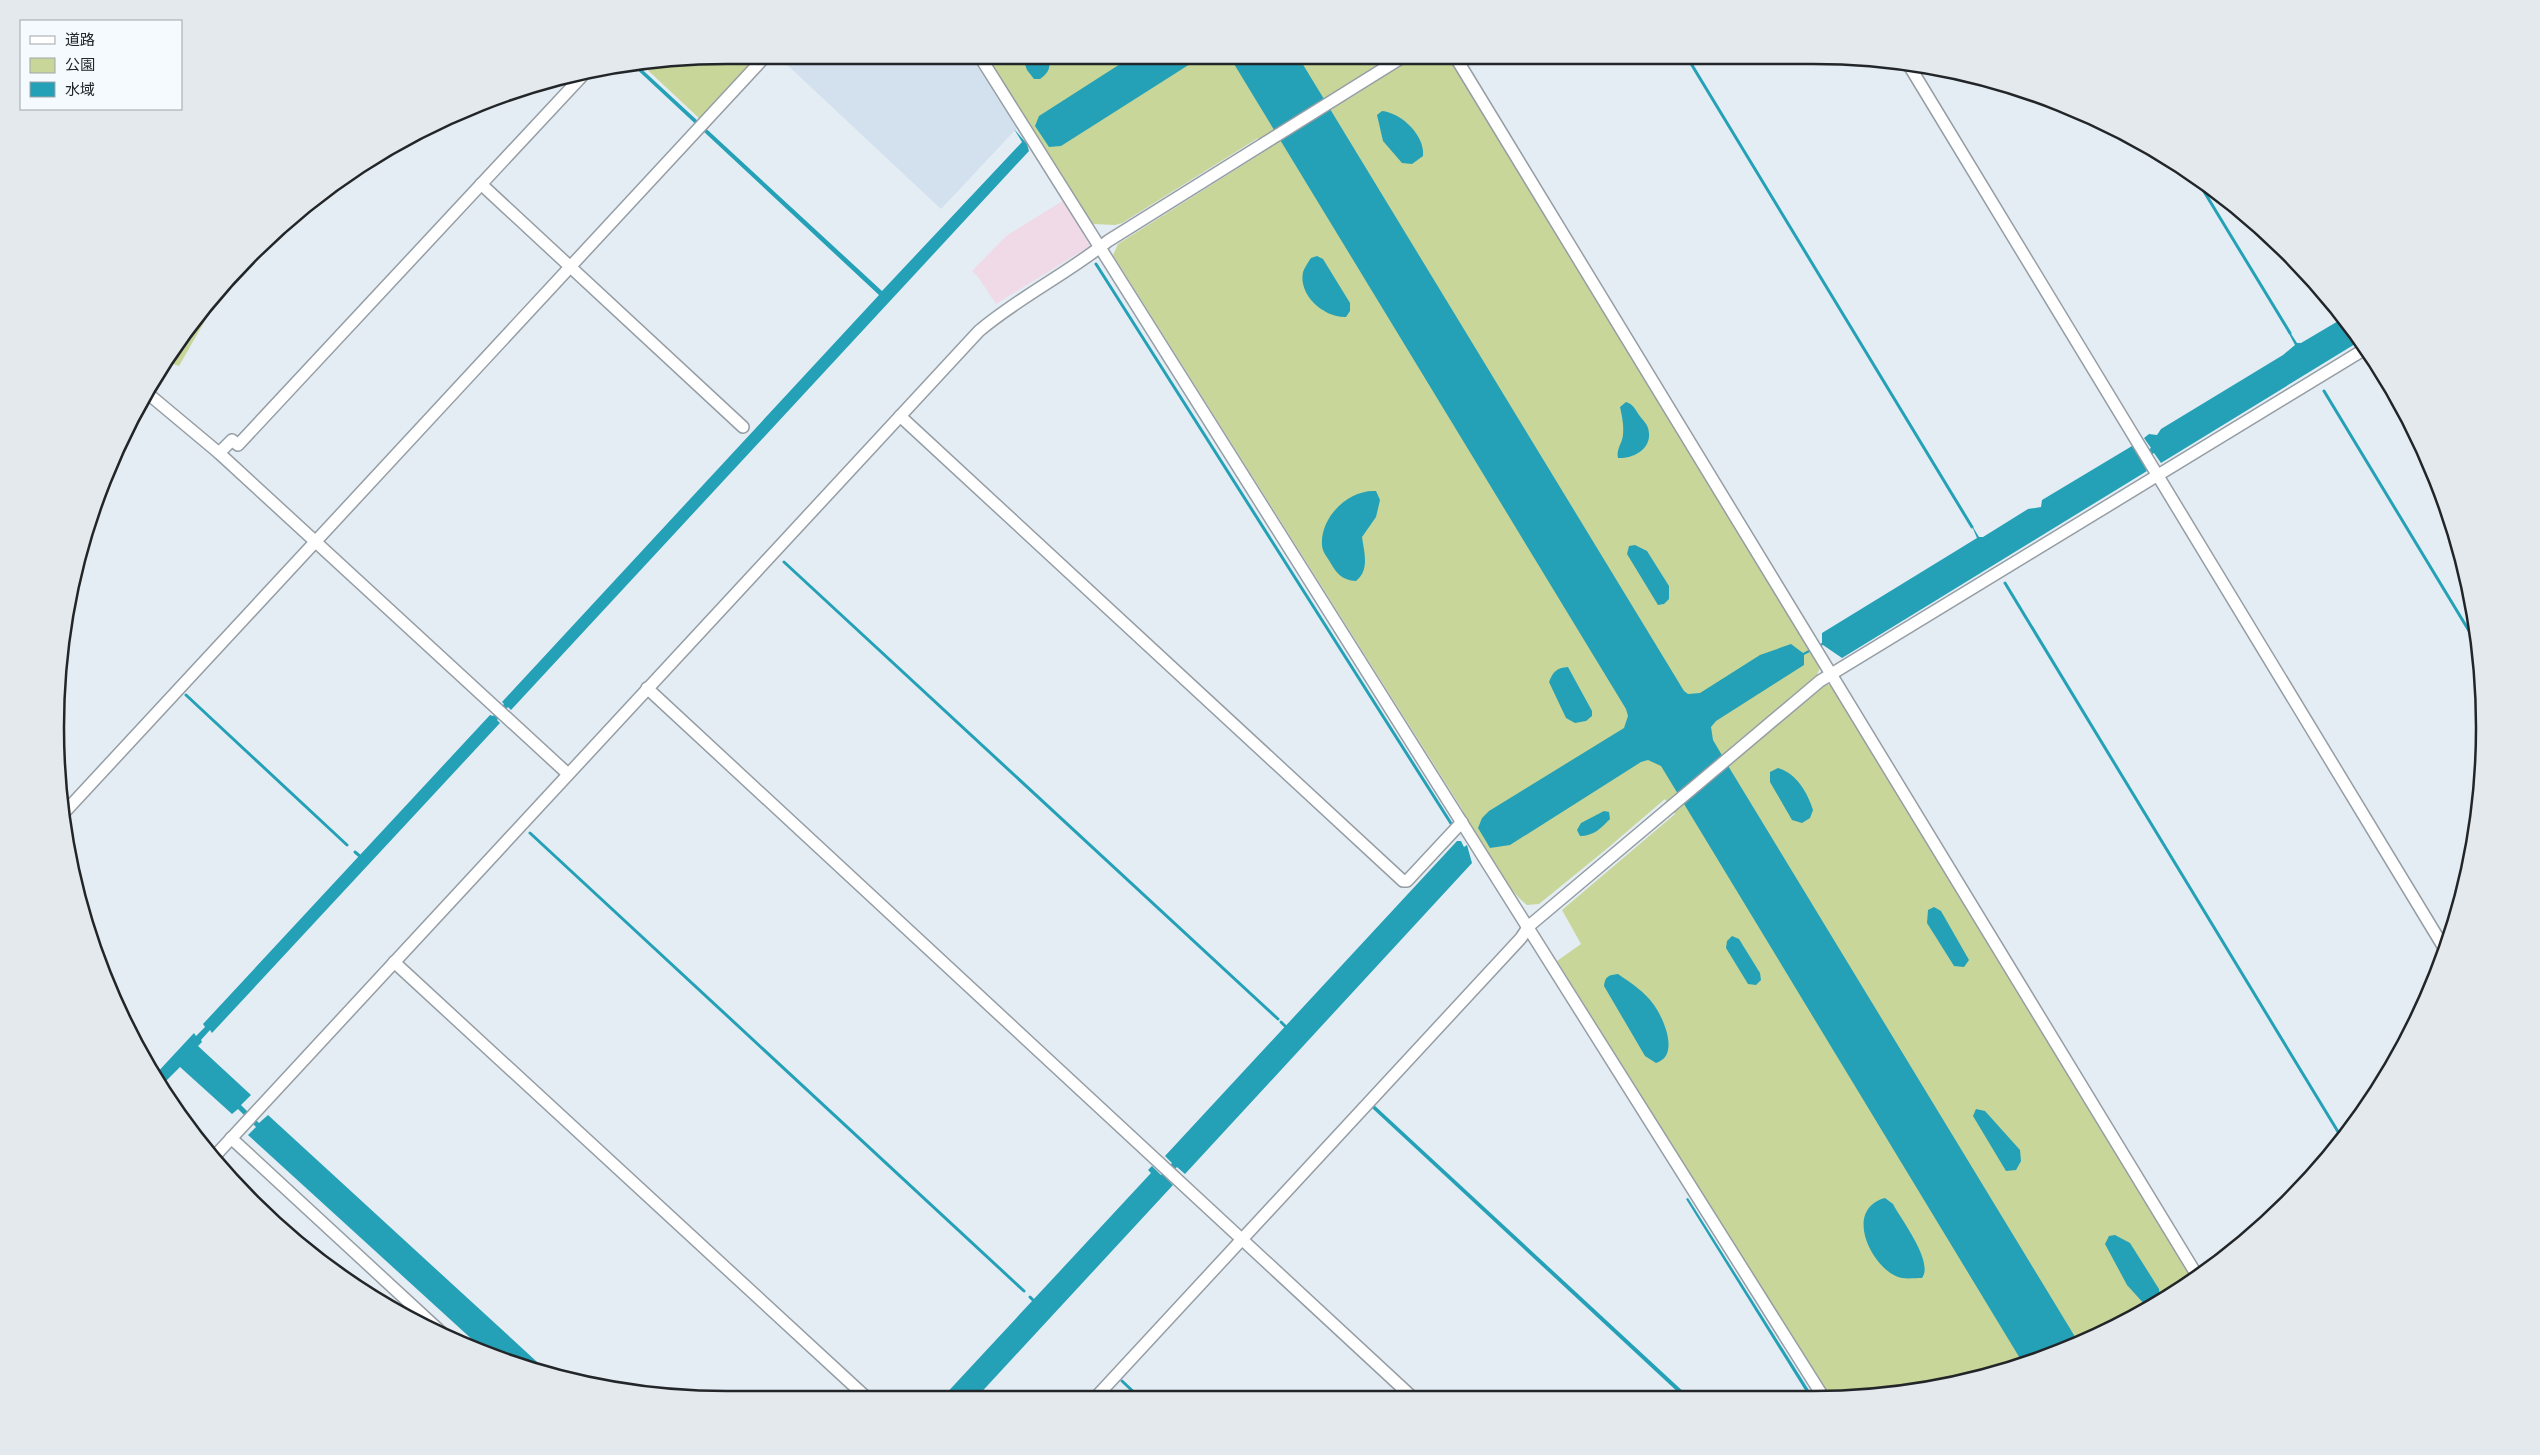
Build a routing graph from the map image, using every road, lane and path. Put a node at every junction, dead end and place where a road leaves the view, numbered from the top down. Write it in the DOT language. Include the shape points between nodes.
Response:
graph roads {
  1 [pos="758,64"];
  2 [pos="985,64"];
  3 [pos="1391,64"];
  4 [pos="1460,64"];
  5 [pos="1913,72"];
  6 [pos="577,82"];
  7 [pos="481,184"];
  8 [pos="1100,248"];
  9 [pos="570,267"];
  10 [pos="2359,352"];
  11 [pos="152,397"];
  12 [pos="900,416"];
  13 [pos="743,427"];
  14 [pos="219,454"];
  15 [pos="2158,475"];
  16 [pos="315,543"];
  17 [pos="1832,673"];
  18 [pos="648,688"];
  19 [pos="568,774"];
  20 [pos="68,808"];
  21 [pos="1462,822"];
  22 [pos="1529,926"];
  23 [pos="2441,942"];
  24 [pos="394,962"];
  25 [pos="231,1138"];
  26 [pos="218,1153"];
  27 [pos="1242,1240"];
  28 [pos="2194,1270"];
  29 [pos="427,1319"];
  30 [pos="859,1391"];
  31 [pos="1102,1391"];
  32 [pos="1406,1391"];
  33 [pos="1820,1391"];
  1 -- 9 [label="street"];
  2 -- 8 [label="street"];
  3 -- 8 [label="street"];
  4 -- 17 [label="street"];
  5 -- 15 [label="street"];
  6 -- 7 [label="street"];
  7 -- 9 [label="street"];
  7 -- 14 [label="street" via="238,445 232,440"];
  8 -- 12 [label="street" via="1002,312 979,331"];
  8 -- 21 [label="street"];
  9 -- 13 [label="street"];
  9 -- 16 [label="street"];
  10 -- 15 [label="street"];
  11 -- 14 [label="street"];
  12 -- 18 [label="street"];
  12 -- 21 [label="street" via="1403,881"];
  14 -- 16 [label="street"];
  15 -- 17 [label="street"];
  15 -- 23 [label="street"];
  16 -- 19 [label="street"];
  16 -- 20 [label="street"];
  17 -- 22 [label="street"];
  17 -- 28 [label="street"];
  18 -- 19 [label="street"];
  18 -- 27 [label="street"];
  19 -- 24 [label="street"];
  21 -- 22 [label="street"];
  22 -- 27 [label="street"];
  22 -- 33 [label="street"];
  24 -- 25 [label="street"];
  24 -- 30 [label="street"];
  25 -- 26 [label="street"];
  25 -- 29 [label="street"];
  27 -- 31 [label="street"];
  27 -- 32 [label="street"];
}
